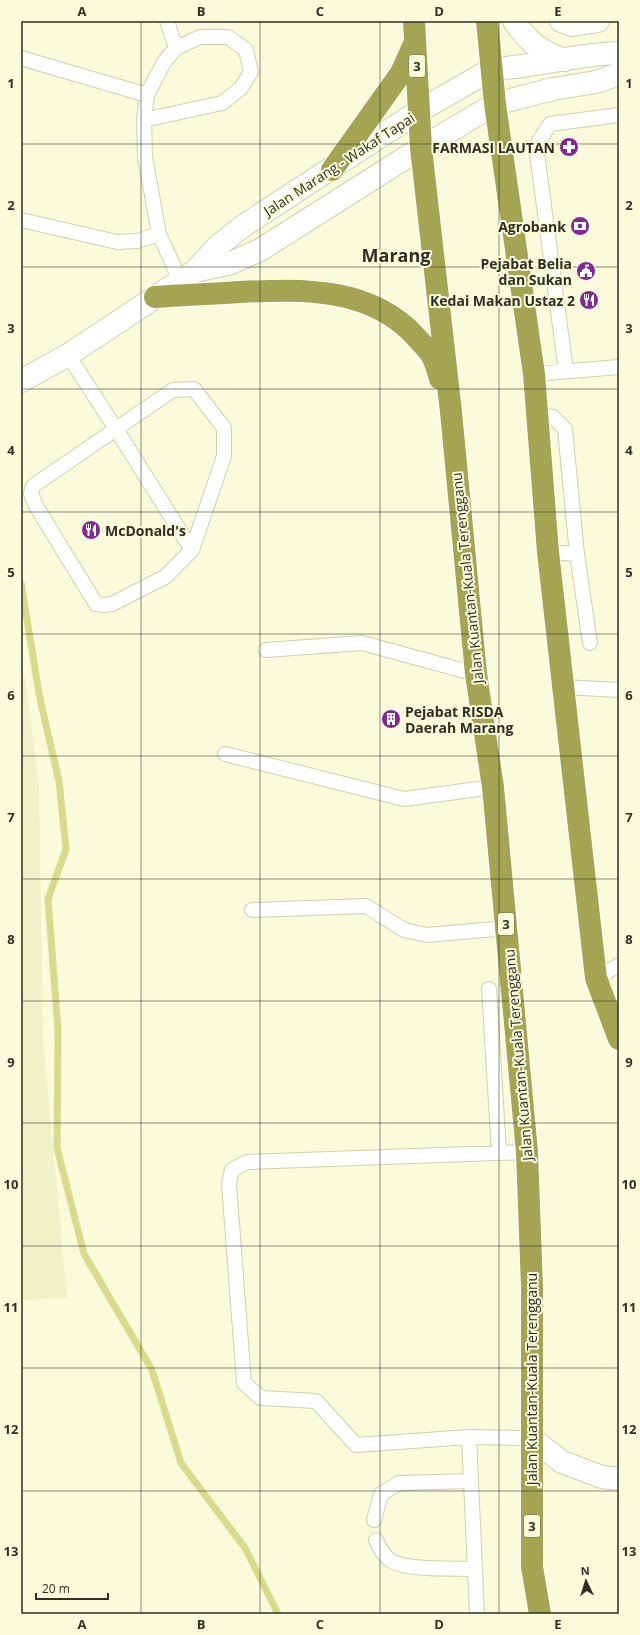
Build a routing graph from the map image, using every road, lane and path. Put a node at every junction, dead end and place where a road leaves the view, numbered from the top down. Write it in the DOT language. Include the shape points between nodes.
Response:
graph roads {
  1 [pos="166,21"];
  2 [pos="414,21"];
  3 [pos="486,21"];
  4 [pos="514,21"];
  5 [pos="561,21"];
  6 [pos="598,21"];
  7 [pos="176,48"];
  8 [pos="619,54"];
  9 [pos="21,58"];
  10 [pos="564,60"];
  11 [pos="492,69"];
  12 [pos="619,74"];
  13 [pos="147,96"];
  14 [pos="496,104"];
  15 [pos="419,111"];
  16 [pos="619,115"];
  17 [pos="144,120"];
  18 [pos="421,148"];
  19 [pos="332,170"];
  20 [pos="21,220"];
  21 [pos="159,234"];
  22 [pos="188,276"];
  23 [pos="155,296"];
  24 [pos="68,355"];
  25 [pos="619,366"];
  26 [pos="566,371"];
  27 [pos="534,374"];
  28 [pos="21,381"];
  29 [pos="451,412"];
  30 [pos="538,415"];
  31 [pos="116,429"];
  32 [pos="192,550"];
  33 [pos="548,552"];
  34 [pos="577,554"];
  35 [pos="590,643"];
  36 [pos="266,650"];
  37 [pos="476,674"];
  38 [pos="564,687"];
  39 [pos="619,690"];
  40 [pos="226,754"];
  41 [pos="493,787"];
  42 [pos="252,910"];
  43 [pos="507,928"];
  44 [pos="619,964"];
  45 [pos="596,978"];
  46 [pos="489,989"];
  47 [pos="619,1040"];
  48 [pos="527,1152"];
  49 [pos="499,1153"];
  50 [pos="468,1437"];
  51 [pos="531,1438"];
  52 [pos="619,1479"];
  53 [pos="470,1481"];
  54 [pos="374,1520"];
  55 [pos="376,1540"];
  56 [pos="475,1569"];
  57 [pos="477,1614"];
  58 [pos="540,1614"];
  1 -- 7 [label="lane"];
  2 -- 15 [label="highway, Jalan Kuantan-Kuala Terengganu / 3"];
  2 -- 19 [label="highway" via="413,46 401,73"];
  3 -- 11 [label="highway"];
  4 -- 10 [label="main road" via="533,44 545,53"];
  5 -- 6 [label="main road" via="572,24"];
  7 -- 13 [label="lane" via="164,62"];
  7 -- 17 [label="lane" via="200,37 228,37 246,50 251,72 241,88 222,103"];
  8 -- 10 [label="main road" via="590,55"];
  9 -- 13 [label="lane"];
  10 -- 11 [label="main road" via="517,68"];
  11 -- 14 [label="highway"];
  11 -- 15 [label="main road, Jalan Marang - Wakaf Tapai"];
  12 -- 14 [label="main road, Jalan Marang - Wakaf Tapai" via="596,82 553,89"];
  13 -- 17 [label="lane"];
  14 -- 18 [label="main road, Jalan Marang - Wakaf Tapai"];
  14 -- 27 [label="highway"];
  15 -- 18 [label="highway, Jalan Kuantan-Kuala Terengganu / 3"];
  15 -- 19 [label="main road, Jalan Marang - Wakaf Tapai"];
  16 -- 26 [label="lane" via="550,124 536,146"];
  17 -- 21 [label="lane" via="145,157"];
  18 -- 22 [label="main road, Jalan Marang - Wakaf Tapai" via="260,250 230,263"];
  18 -- 29 [label="highway, Jalan Kuantan-Kuala Terengganu / 3"];
  19 -- 22 [label="main road, Jalan Marang - Wakaf Tapai" via="243,226 218,246"];
  20 -- 21 [label="lane" via="117,242 137,241"];
  21 -- 22 [label="lane"];
  22 -- 23 [label="main road, Jalan Marang - Wakaf Tapai"];
  23 -- 24 [label="main road, Jalan Marang - Wakaf Tapai"];
  23 -- 29 [label="highway" via="292,289 337,294 360,300 382,310 406,326 428,351 433,358"];
  24 -- 28 [label="main road, Jalan Marang - Wakaf Tapai"];
  24 -- 31 [label="lane"];
  25 -- 26 [label="lane"];
  26 -- 27 [label="lane"];
  27 -- 30 [label="highway"];
  29 -- 37 [label="highway, Jalan Kuantan-Kuala Terengganu / 3"];
  30 -- 33 [label="highway"];
  30 -- 34 [label="lane" via="553,417 565,429"];
  31 -- 32 [label="lane"];
  31 -- 32 [label="lane" via="173,390 183,389 194,389 224,428 224,456"];
  31 -- 32 [label="lane" via="33,486 31,494 96,604 112,604 164,577"];
  33 -- 34 [label="lane"];
  33 -- 38 [label="highway"];
  34 -- 35 [label="lane"];
  36 -- 37 [label="lane" via="362,643"];
  37 -- 41 [label="highway, Jalan Kuantan-Kuala Terengganu / 3"];
  38 -- 39 [label="lane"];
  38 -- 45 [label="highway"];
  40 -- 41 [label="lane" via="404,799"];
  41 -- 43 [label="highway, Jalan Kuantan-Kuala Terengganu / 3"];
  42 -- 43 [label="lane" via="366,906 404,930 427,935"];
  43 -- 48 [label="highway, Jalan Kuantan-Kuala Terengganu / 3"];
  44 -- 45 [label="lane"];
  45 -- 47 [label="highway"];
  46 -- 49 [label="lane"];
  48 -- 49 [label="lane"];
  48 -- 51 [label="highway, Jalan Kuantan-Kuala Terengganu / 3" via="532,1287"];
  49 -- 50 [label="lane" via="247,1162 232,1170 229,1184 244,1382 261,1398 316,1401 356,1444"];
  50 -- 51 [label="lane"];
  50 -- 53 [label="lane"];
  51 -- 52 [label="main road" via="562,1462 602,1477"];
  51 -- 58 [label="highway, Jalan Kuantan-Kuala Terengganu / 3" via="532,1567"];
  53 -- 54 [label="lane" via="399,1483 381,1494"];
  53 -- 56 [label="lane"];
  55 -- 56 [label="lane" via="390,1560 405,1566"];
  56 -- 57 [label="lane"];
}
